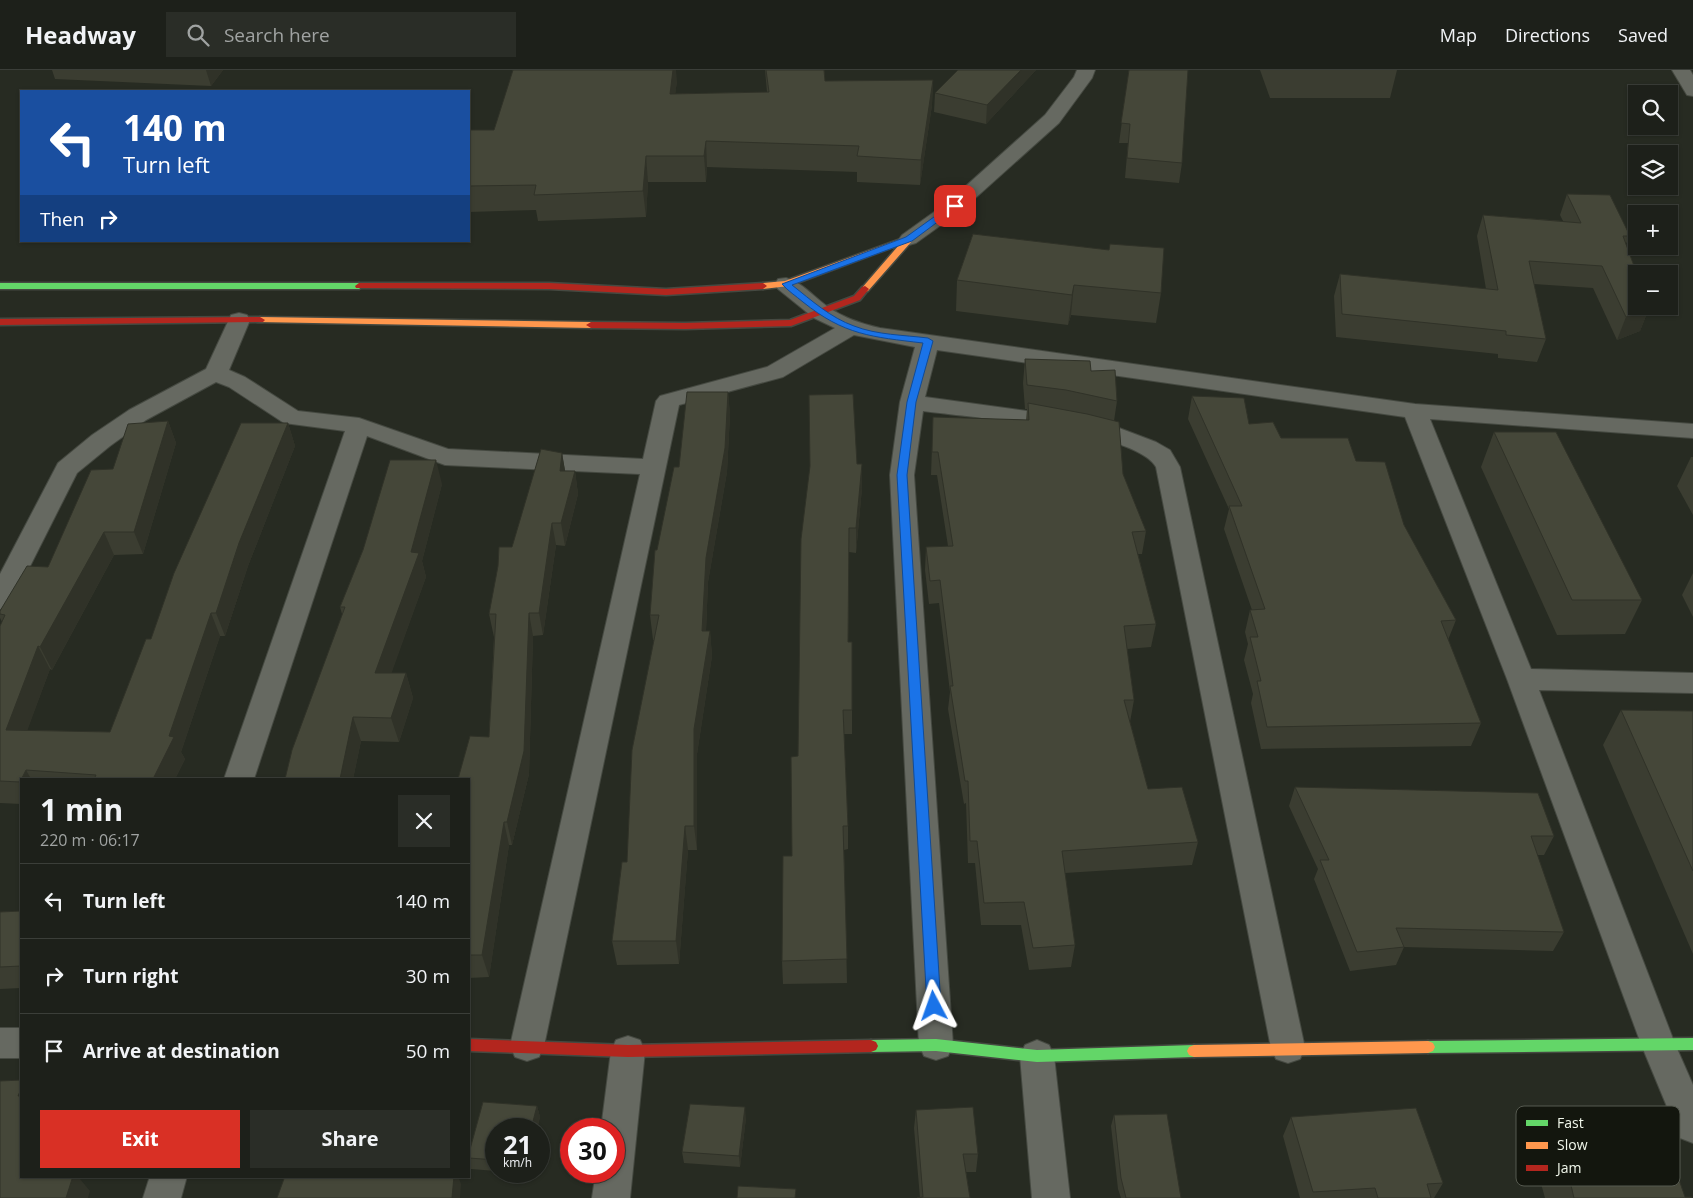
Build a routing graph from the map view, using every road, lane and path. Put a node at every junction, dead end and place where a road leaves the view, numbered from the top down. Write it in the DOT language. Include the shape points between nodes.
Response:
graph roads {
  1 [pos="1086,70"];
  2 [pos="1680,70"];
  3 [pos="1693,91"];
  4 [pos="909,239"];
  5 [pos="786,284"];
  6 [pos="0,286"];
  7 [pos="822,312"];
  8 [pos="239,320"];
  9 [pos="0,322"];
  10 [pos="851,328"];
  11 [pos="928,341"];
  12 [pos="216,373"];
  13 [pos="912,402"];
  14 [pos="1415,411"];
  15 [pos="359,425"];
  16 [pos="1693,431"];
  17 [pos="654,468"];
  18 [pos="0,600"];
  19 [pos="1521,679"];
  20 [pos="1693,683"];
  21 [pos="239,778"];
  22 [pos="0,1043"];
  23 [pos="20,1043"];
  24 [pos="1658,1044"];
  25 [pos="1693,1044"];
  26 [pos="470,1045"];
  27 [pos="936,1045"];
  28 [pos="527,1046"];
  29 [pos="1288,1048"];
  30 [pos="628,1052"];
  31 [pos="1037,1056"];
  32 [pos="1693,1126"];
  33 [pos="168,1178"];
  34 [pos="162,1198"];
  35 [pos="611,1198"];
  36 [pos="1051,1198"];
  1 -- 4 [label="street" via="1052,119 955,206"];
  2 -- 3 [label="street"];
  4 -- 5 [label="street"];
  4 -- 7 [label="street" via="857,298"];
  5 -- 6 [label="street" via="666,292 549,286"];
  5 -- 7 [label="street"];
  7 -- 8 [label="street" via="790,323 755,325"];
  7 -- 10 [label="street"];
  8 -- 9 [label="street"];
  8 -- 12 [label="street"];
  10 -- 11 [label="street"];
  10 -- 17 [label="street" via="775,372 668,401"];
  11 -- 13 [label="street"];
  11 -- 14 [label="street"];
  12 -- 15 [label="street" via="237,382 292,418"];
  12 -- 18 [label="street" via="142,412 67,469"];
  13 -- 27 [label="street" via="902,475"];
  13 -- 29 [label="street" via="1111,433 1161,455 1168,467"];
  14 -- 16 [label="street"];
  14 -- 19 [label="street"];
  15 -- 17 [label="street" via="446,458"];
  15 -- 21 [label="street"];
  17 -- 28 [label="street"];
  19 -- 20 [label="street"];
  19 -- 24 [label="street"];
  22 -- 23 [label="street"];
  24 -- 25 [label="street"];
  24 -- 29 [label="street"];
  24 -- 32 [label="street"];
  26 -- 28 [label="street"];
  27 -- 30 [label="street"];
  27 -- 31 [label="street"];
  28 -- 30 [label="street"];
  29 -- 31 [label="street"];
  30 -- 35 [label="street"];
  31 -- 36 [label="street"];
  33 -- 34 [label="street"];
}
